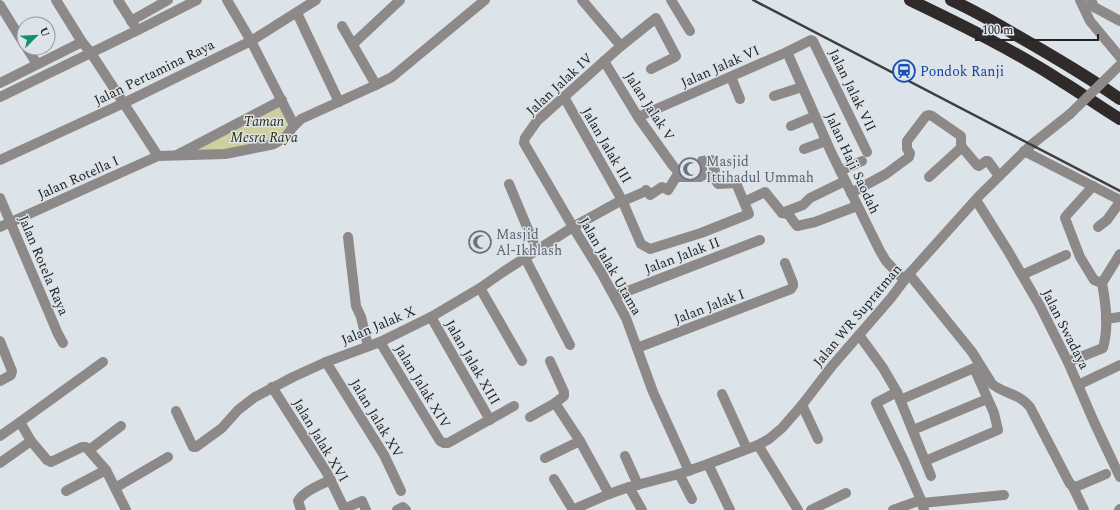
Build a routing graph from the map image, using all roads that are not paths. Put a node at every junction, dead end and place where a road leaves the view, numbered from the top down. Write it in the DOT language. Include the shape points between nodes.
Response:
graph roads {
  1 [pos="56,0"];
  2 [pos="118,0"];
  3 [pos="168,0"];
  4 [pos="197,0"];
  5 [pos="228,0"];
  6 [pos="316,0"];
  7 [pos="400,0"];
  8 [pos="485,0"];
  9 [pos="582,0"];
  10 [pos="671,0"];
  11 [pos="910,0"];
  12 [pos="951,0"];
  13 [pos="1080,0"];
  14 [pos="1091,0"];
  15 [pos="0,5"];
  16 [pos="297,13"];
  17 [pos="132,21"];
  18 [pos="1120,21"];
  19 [pos="342,26"];
  20 [pos="138,30"];
  21 [pos="16,31"];
  22 [pos="690,31"];
  23 [pos="812,40"];
  24 [pos="251,41"];
  25 [pos="82,42"];
  26 [pos="353,44"];
  27 [pos="620,46"];
  28 [pos="786,52"];
  29 [pos="91,53"];
  30 [pos="32,56"];
  31 [pos="1120,57"];
  32 [pos="604,61"];
  33 [pos="37,64"];
  34 [pos="1120,65"];
  35 [pos="651,68"];
  36 [pos="731,77"];
  37 [pos="0,83"];
  38 [pos="376,85"];
  39 [pos="802,87"];
  40 [pos="1,94"];
  41 [pos="774,96"];
  42 [pos="564,97"];
  43 [pos="740,99"];
  44 [pos="1120,99"];
  45 [pos="282,100"];
  46 [pos="339,102"];
  47 [pos="124,103"];
  48 [pos="815,116"];
  49 [pos="638,117"];
  50 [pos="1120,119"];
  51 [pos="294,125"];
  52 [pos="791,126"];
  53 [pos="826,141"];
  54 [pos="526,146"];
  55 [pos="962,147"];
  56 [pos="804,149"];
  57 [pos="1024,151"];
  58 [pos="158,156"];
  59 [pos="174,156"];
  60 [pos="0,160"];
  61 [pos="675,170"];
  62 [pos="840,171"];
  63 [pos="999,176"];
  64 [pos="929,177"];
  65 [pos="845,182"];
  66 [pos="509,184"];
  67 [pos="1093,186"];
  68 [pos="851,193"];
  69 [pos="0,198"];
  70 [pos="976,200"];
  71 [pos="623,201"];
  72 [pos="1120,201"];
  73 [pos="744,202"];
  74 [pos="857,206"];
  75 [pos="782,213"];
  76 [pos="10,223"];
  77 [pos="0,227"];
  78 [pos="573,227"];
  79 [pos="1098,227"];
  80 [pos="348,236"];
  81 [pos="760,240"];
  82 [pos="537,251"];
  83 [pos="1120,254"];
  84 [pos="1066,255"];
  85 [pos="525,258"];
  86 [pos="785,263"];
  87 [pos="1022,275"];
  88 [pos="907,277"];
  89 [pos="1102,283"];
  90 [pos="480,288"];
  91 [pos="615,296"];
  92 [pos="431,317"];
  93 [pos="1120,317"];
  94 [pos="1106,319"];
  95 [pos="859,335"];
  96 [pos="0,341"];
  97 [pos="380,342"];
  98 [pos="63,343"];
  99 [pos="570,345"];
  100 [pos="368,346"];
  101 [pos="637,348"];
  102 [pos="522,361"];
  103 [pos="550,361"];
  104 [pos="103,362"];
  105 [pos="326,362"];
  106 [pos="1068,362"];
  107 [pos="1120,365"];
  108 [pos="0,381"];
  109 [pos="1078,385"];
  110 [pos="272,388"];
  111 [pos="722,394"];
  112 [pos="898,396"];
  113 [pos="987,399"];
  114 [pos="555,403"];
  115 [pos="802,405"];
  116 [pos="514,406"];
  117 [pos="176,411"];
  118 [pos="530,417"];
  119 [pos="490,420"];
  120 [pos="20,422"];
  121 [pos="120,426"];
  122 [pos="913,430"];
  123 [pos="0,436"];
  124 [pos="818,439"];
  125 [pos="31,441"];
  126 [pos="580,441"];
  127 [pos="758,445"];
  128 [pos="747,449"];
  129 [pos="89,450"];
  130 [pos="625,456"];
  131 [pos="168,457"];
  132 [pos="545,458"];
  133 [pos="925,461"];
  134 [pos="0,463"];
  135 [pos="708,464"];
  136 [pos="106,470"];
  137 [pos="684,472"];
  138 [pos="1106,474"];
  139 [pos="932,476"];
  140 [pos="1120,477"];
  141 [pos="554,479"];
  142 [pos="331,480"];
  143 [pos="634,484"];
  144 [pos="1072,485"];
  145 [pos="115,488"];
  146 [pos="66,491"];
  147 [pos="401,491"];
  148 [pos="846,493"];
  149 [pos="609,494"];
  150 [pos="1004,495"];
  151 [pos="692,499"];
  152 [pos="923,504"];
  153 [pos="126,510"];
  154 [pos="301,510"];
  155 [pos="366,510"];
  156 [pos="397,510"];
  157 [pos="406,510"];
  158 [pos="572,510"];
  159 [pos="642,510"];
  160 [pos="730,510"];
  161 [pos="798,510"];
  162 [pos="814,510"];
  163 [pos="893,510"];
  164 [pos="1084,510"];
  1 -- 25 [label="street"];
  2 -- 17 [label="street"];
  3 -- 17 [label="street"];
  4 -- 20 [label="street"];
  5 -- 24 [label="street"];
  6 -- 16 [label="street, Jalan Pertamina Raya"];
  7 -- 26 [label="street"];
  8 -- 38 [label="street" via="392,77"];
  9 -- 27 [label="street"];
  10 -- 22 [label="street"];
  11 -- 50 [label="highway" via="1027,60"];
  12 -- 44 [label="highway" via="1036,46"];
  13 -- 31 [label="street" via="1090,21"];
  14 -- 18 [label="street" via="1094,7"];
  15 -- 21 [label="street"];
  16 -- 24 [label="street, Jalan Pertamina Raya"];
  16 -- 46 [label="street"];
  17 -- 20 [label="street"];
  19 -- 26 [label="street"];
  20 -- 29 [label="street"];
  23 -- 28 [label="street, Jalan Jalak VI"];
  23 -- 62 [label="street, Jalan Jalak VII" via="850,116 865,156"];
  24 -- 45 [label="street"];
  24 -- 47 [label="street, Jalan Pertamina Raya"];
  25 -- 29 [label="street"];
  25 -- 33 [label="street"];
  26 -- 38 [label="street"];
  27 -- 32 [label="street, Jalan Jalak IV"];
  27 -- 35 [label="street, Jalan Jalak IV" via="657,18 676,56"];
  28 -- 36 [label="street, Jalan Jalak VI"];
  28 -- 39 [label="street, Jalan Haji Saodah"];
  29 -- 40 [label="street"];
  29 -- 47 [label="street"];
  30 -- 33 [label="street"];
  32 -- 42 [label="street, Jalan Jalak IV"];
  32 -- 49 [label="street, Jalan Jalak V"];
  33 -- 37 [label="street"];
  34 -- 57 [label="street, Jalan WR Supratman, bridge" via="1070,114"];
  36 -- 43 [label="street"];
  36 -- 49 [label="street, Jalan Jalak VI"];
  38 -- 46 [label="street"];
  39 -- 41 [label="street"];
  39 -- 48 [label="street, Jalan Haji Saodah"];
  42 -- 54 [label="street, Jalan Jalak IV" via="537,122 525,138"];
  42 -- 71 [label="street, Jalan Jalak III"];
  45 -- 51 [label="street"];
  45 -- 59 [label="street"];
  46 -- 51 [label="street" via="301,119"];
  47 -- 58 [label="street"];
  47 -- 60 [label="street, Jalan Pertamina Raya"];
  48 -- 52 [label="street"];
  48 -- 53 [label="street, Jalan Haji Saodah"];
  49 -- 61 [label="street, Jalan Jalak V"];
  51 -- 59 [label="street" via="281,140 265,146 225,154"];
  53 -- 56 [label="street"];
  53 -- 62 [label="street, Jalan Haji Saodah"];
  54 -- 78 [label="street, Jalan Jalak Utama"];
  55 -- 63 [label="street" via="978,166 986,160"];
  55 -- 64 [label="street"];
  55 -- 68 [label="street" via="961,136 929,114 907,141 909,157 886,174"];
  57 -- 63 [label="street, Jalan WR Supratman"];
  57 -- 67 [label="street"];
  58 -- 59 [label="street"];
  58 -- 76 [label="street, Jalan Rotella I"];
  61 -- 71 [label="street" via="668,190 662,187 650,195 646,190"];
  61 -- 73 [label="street" via="678,177 700,177 702,161 711,160 718,184 736,183"];
  62 -- 65 [label="street, Jalan Haji Saodah"];
  63 -- 70 [label="street, Jalan WR Supratman"];
  65 -- 68 [label="street, Jalan Haji Saodah"];
  65 -- 75 [label="street" via="810,198 803,205"];
  66 -- 82 [label="street"];
  67 -- 72 [label="street"];
  67 -- 89 [label="street" via="1065,218 1080,257 1094,280"];
  68 -- 74 [label="street, Jalan Haji Saodah"];
  69 -- 76 [label="street, Jalan Rotela Raya"];
  70 -- 87 [label="street, Jalan Swadaya"];
  70 -- 88 [label="street, Jalan WR Supratman"];
  71 -- 73 [label="street" via="641,244 650,249 749,214"];
  71 -- 78 [label="street, Jalan Jalak III"];
  72 -- 79 [label="street" via="1107,220"];
  73 -- 75 [label="street" via="765,192"];
  74 -- 75 [label="street" via="797,226 788,214"];
  74 -- 88 [label="street, Jalan Haji Saodah" via="886,261"];
  76 -- 77 [label="street, Jalan Rotella I"];
  76 -- 98 [label="street, Jalan Rotela Raya"];
  78 -- 82 [label="street, Jalan Jalak X"];
  78 -- 91 [label="street, Jalan Jalak Utama"];
  80 -- 100 [label="street" via="356,306"];
  81 -- 91 [label="street, Jalan Jalak II"];
  82 -- 85 [label="street, Jalan Jalak X"];
  83 -- 89 [label="street"];
  84 -- 87 [label="street"];
  85 -- 90 [label="street, Jalan Jalak X"];
  85 -- 99 [label="street"];
  86 -- 101 [label="street, Jalan Jalak I" via="793,283 791,290"];
  87 -- 106 [label="street, Jalan Swadaya"];
  88 -- 95 [label="street, Jalan WR Supratman"];
  88 -- 144 [label="street, Jalan Haji Saodah" via="972,352 992,384 1019,397 1030,407"];
  89 -- 94 [label="street"];
  90 -- 92 [label="street, Jalan Jalak X"];
  90 -- 102 [label="street"];
  91 -- 101 [label="street, Jalan Jalak Utama"];
  92 -- 97 [label="street, Jalan Jalak X"];
  92 -- 119 [label="street, Jalan Jalak XIII"];
  93 -- 94 [label="street"];
  94 -- 106 [label="street" via="1103,348"];
  95 -- 112 [label="street" via="883,368"];
  95 -- 115 [label="street, Jalan WR Supratman"];
  96 -- 108 [label="street" via="12,371 11,376"];
  97 -- 100 [label="street, Jalan Jalak X"];
  97 -- 119 [label="street, Jalan Jalak XIV" via="440,441 448,443"];
  100 -- 105 [label="street, Jalan Jalak X"];
  101 -- 137 [label="street, Jalan Jalak Utama"];
  103 -- 114 [label="street" via="565,394"];
  104 -- 120 [label="street"];
  105 -- 110 [label="street, Jalan Jalak X"];
  105 -- 147 [label="street, Jalan Jalak XV" via="384,455"];
  106 -- 109 [label="street, Jalan Swadaya"];
  107 -- 109 [label="street"];
  109 -- 140 [label="street, Jalan Swadaya"];
  110 -- 117 [label="street, Jalan Jalak X" via="245,404 222,428 196,447 192,445"];
  110 -- 142 [label="street, Jalan Jalak XVI"];
  111 -- 128 [label="street"];
  112 -- 113 [label="street" via="974,368"];
  112 -- 122 [label="street"];
  112 -- 152 [label="street" via="876,403"];
  113 -- 122 [label="street"];
  113 -- 133 [label="street" via="998,430"];
  114 -- 118 [label="street"];
  114 -- 126 [label="street"];
  115 -- 124 [label="street"];
  115 -- 127 [label="street, Jalan WR Supratman" via="782,428"];
  116 -- 119 [label="street"];
  120 -- 123 [label="street"];
  120 -- 125 [label="street"];
  121 -- 129 [label="street"];
  122 -- 133 [label="street"];
  125 -- 129 [label="street" via="51,462 82,447 86,446"];
  125 -- 134 [label="street"];
  126 -- 132 [label="street"];
  126 -- 149 [label="street"];
  127 -- 128 [label="street, Jalan WR Supratman"];
  127 -- 161 [label="street"];
  128 -- 135 [label="street, Jalan WR Supratman"];
  129 -- 136 [label="street"];
  130 -- 143 [label="street"];
  131 -- 145 [label="street"];
  133 -- 139 [label="street"];
  135 -- 137 [label="street, Jalan WR Supratman"];
  135 -- 160 [label="street"];
  136 -- 145 [label="street"];
  136 -- 146 [label="street"];
  137 -- 143 [label="street, Jalan WR Supratman"];
  137 -- 151 [label="street, Jalan Jalak Utama"];
  138 -- 144 [label="street" via="1078,486"];
  141 -- 158 [label="street"];
  142 -- 154 [label="street" via="300,498 298,501"];
  142 -- 155 [label="street, Jalan Jalak XVI" via="344,508 362,501"];
  143 -- 149 [label="street, Jalan WR Supratman"];
  143 -- 159 [label="street"];
  144 -- 164 [label="street, Jalan Haji Saodah"];
  145 -- 153 [label="street"];
  148 -- 162 [label="street"];
  149 -- 158 [label="street, Jalan WR Supratman"];
  150 -- 152 [label="street"];
  152 -- 163 [label="street"];
  156 -- 157 [label="street" via="403,507"];
}
